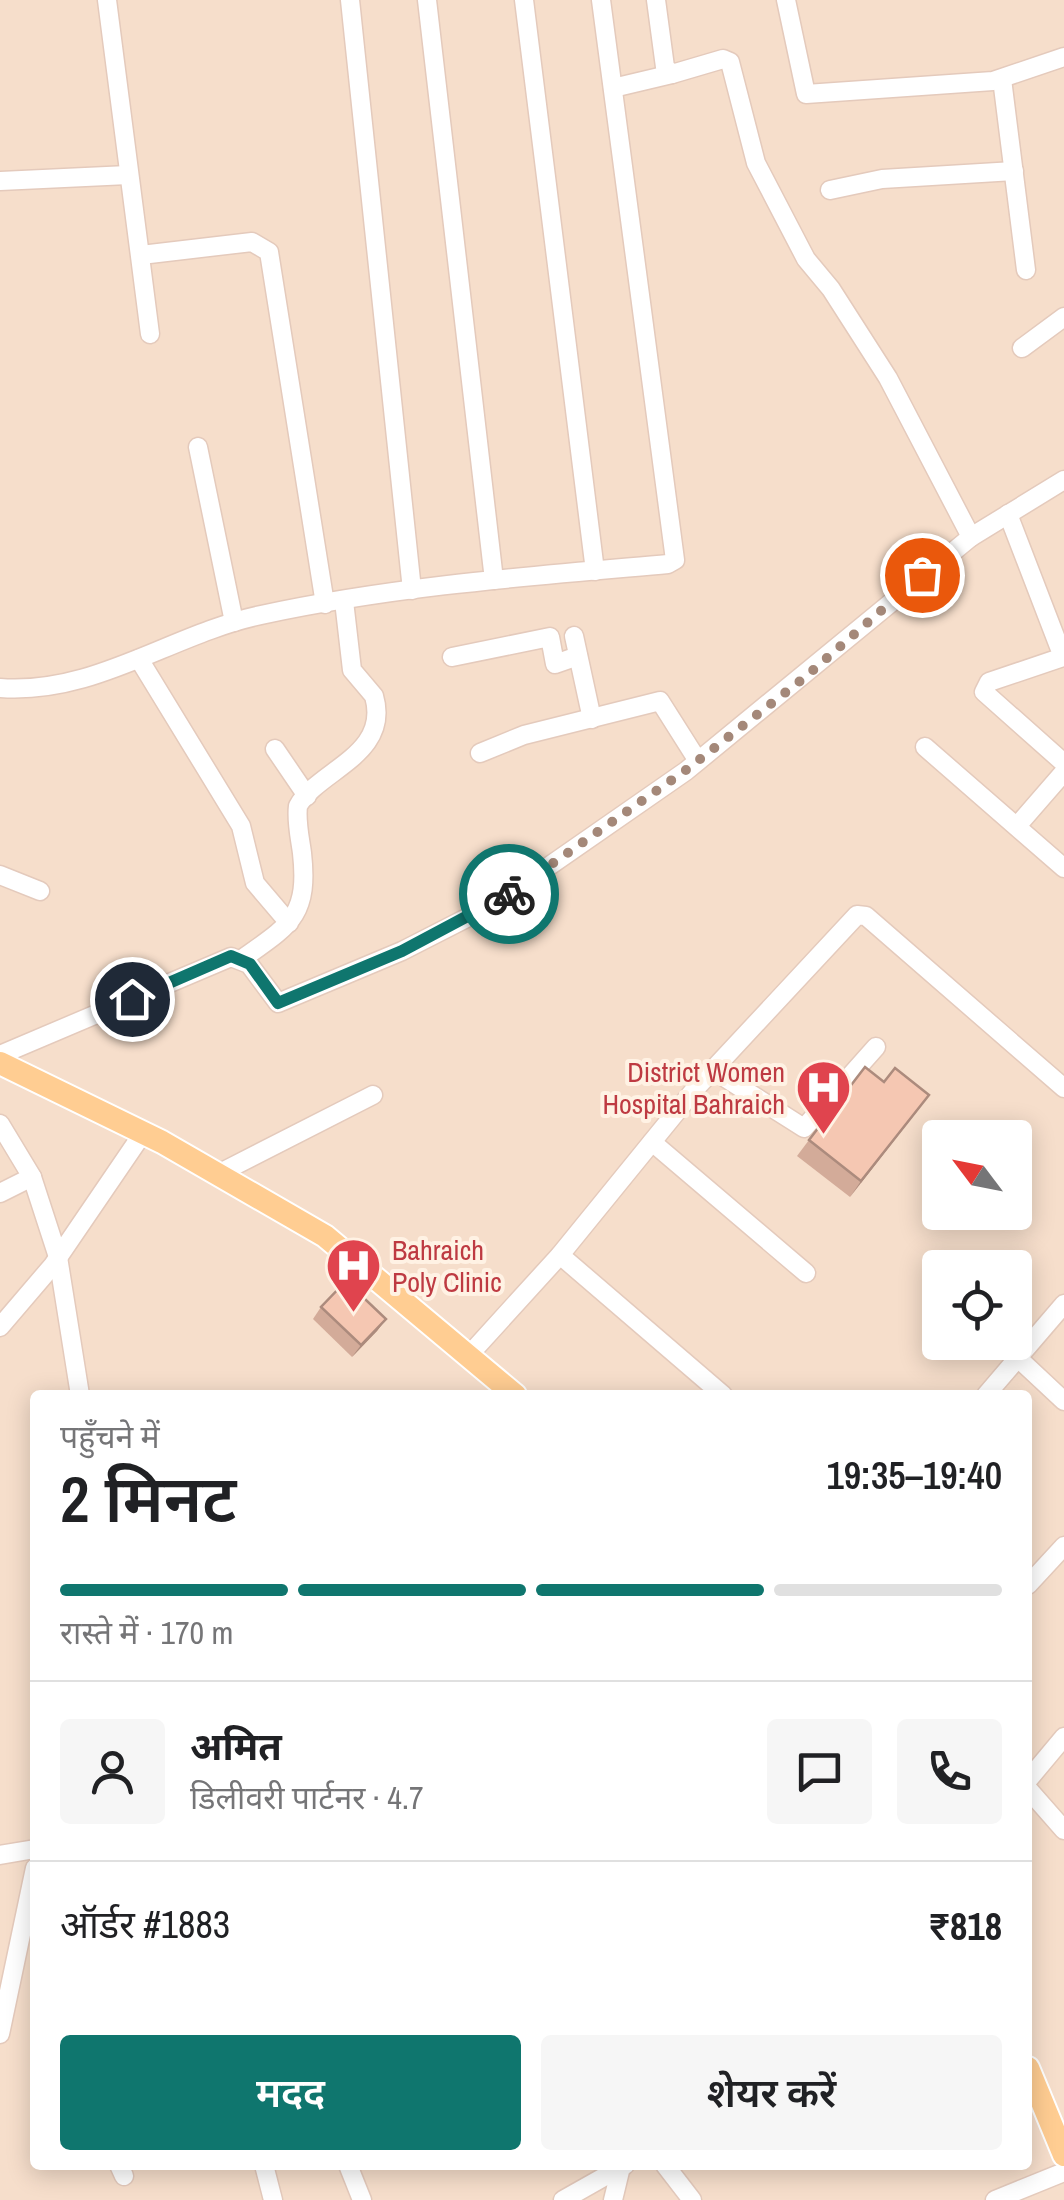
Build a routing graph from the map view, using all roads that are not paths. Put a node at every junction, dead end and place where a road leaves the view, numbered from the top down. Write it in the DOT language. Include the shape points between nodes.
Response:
graph roads {
  1 [pos="107,0"];
  2 [pos="350,0"];
  3 [pos="427,0"];
  4 [pos="524,0"];
  5 [pos="601,0"];
  6 [pos="656,0"];
  7 [pos="786,0"];
  8 [pos="1064,57"];
  9 [pos="672,74"];
  10 [pos="1002,79"];
  11 [pos="613,88"];
  12 [pos="1014,171"];
  13 [pos="128,175"];
  14 [pos="0,181"];
  15 [pos="830,190"];
  16 [pos="141,255"];
  17 [pos="1026,270"];
  18 [pos="1064,317"];
  19 [pos="150,334"];
  20 [pos="1022,348"];
  21 [pos="198,448"];
  22 [pos="1064,480"];
  23 [pos="1008,514"];
  24 [pos="971,537"];
  25 [pos="595,571"];
  26 [pos="494,580"];
  27 [pos="412,590"];
  28 [pos="334,602"];
  29 [pos="234,622"];
  30 [pos="574,636"];
  31 [pos="578,656"];
  32 [pos="452,657"];
  33 [pos="138,659"];
  34 [pos="0,688"];
  35 [pos="592,718"];
  36 [pos="925,747"];
  37 [pos="275,749"];
  38 [pos="480,753"];
  39 [pos="698,760"];
  40 [pos="1064,763"];
  41 [pos="1064,772"];
  42 [pos="306,796"];
  43 [pos="1018,826"];
  44 [pos="1064,868"];
  45 [pos="0,874"];
  46 [pos="40,891"];
  47 [pos="289,923"];
  48 [pos="242,958"];
  49 [pos="876,1047"];
  50 [pos="0,1055"];
  51 [pos="0,1063"];
  52 [pos="713,1070"];
  53 [pos="1064,1088"];
  54 [pos="373,1095"];
  55 [pos="0,1124"];
  56 [pos="143,1133"];
  57 [pos="652,1142"];
  58 [pos="218,1174"];
  59 [pos="32,1177"];
  60 [pos="0,1193"];
  61 [pos="560,1255"];
  62 [pos="58,1257"];
  63 [pos="806,1273"];
  64 [pos="1064,1304"];
  65 [pos="0,1327"];
  66 [pos="1032,1342"];
  67 [pos="470,1354"];
  68 [pos="1016,1360"];
  69 [pos="1020,1360"];
  70 [pos="79,1390"];
  71 [pos="510,1390"];
  72 [pos="717,1390"];
  73 [pos="990,1390"];
  74 [pos="1064,1401"];
  75 [pos="1064,1546"];
  76 [pos="1032,1581"];
  77 [pos="1064,1737"];
  78 [pos="1032,1775"];
  79 [pos="1032,1794"];
  80 [pos="1064,1830"];
  81 [pos="30,1850"];
  82 [pos="0,1855"];
  83 [pos="30,1887"];
  84 [pos="4,1984"];
  85 [pos="0,2034"];
  86 [pos="1033,2097"];
  87 [pos="1064,2156"];
  88 [pos="265,2170"];
  89 [pos="350,2170"];
  90 [pos="616,2170"];
  91 [pos="622,2170"];
  92 [pos="669,2170"];
  93 [pos="1064,2172"];
  94 [pos="274,2200"];
  95 [pos="362,2200"];
  96 [pos="563,2200"];
  97 [pos="614,2200"];
  98 [pos="692,2200"];
  99 [pos="995,2200"];
  1 -- 13 [label="street"];
  2 -- 27 [label="street"];
  3 -- 26 [label="street"];
  4 -- 25 [label="street"];
  5 -- 11 [label="street"];
  6 -- 9 [label="street" via="665,67"];
  7 -- 10 [label="street" via="806,94"];
  8 -- 10 [label="street"];
  9 -- 11 [label="street"];
  9 -- 24 [label="street" via="728,60 756,163 806,259 888,378"];
  10 -- 12 [label="street"];
  11 -- 25 [label="street" via="676,551 668,564"];
  12 -- 15 [label="street" via="871,180"];
  12 -- 17 [label="street"];
  13 -- 14 [label="street"];
  13 -- 16 [label="street"];
  16 -- 19 [label="street"];
  16 -- 28 [label="street" via="252,242 269,252"];
  18 -- 20 [label="street"];
  21 -- 29 [label="street"];
  22 -- 23 [label="street"];
  23 -- 24 [label="street"];
  23 -- 40 [label="street" via="1063,657 989,682 984,692"];
  24 -- 39 [label="street"];
  25 -- 26 [label="street"];
  26 -- 27 [label="street"];
  27 -- 28 [label="street"];
  28 -- 29 [label="street"];
  28 -- 42 [label="street" via="352,670 374,696 376,715 352,762"];
  29 -- 33 [label="street"];
  30 -- 31 [label="street"];
  31 -- 32 [label="street" via="555,664 550,637"];
  31 -- 35 [label="street"];
  33 -- 34 [label="street" via="96,678"];
  33 -- 47 [label="street" via="242,826 255,883"];
  35 -- 38 [label="street"];
  35 -- 39 [label="street" via="660,702"];
  36 -- 43 [label="street"];
  37 -- 42 [label="street"];
  39 -- 48 [label="street" via="496,903 402,951 278,1003"];
  41 -- 43 [label="street"];
  42 -- 47 [label="street" via="297,812 304,899"];
  43 -- 44 [label="street"];
  45 -- 46 [label="street"];
  47 -- 48 [label="street"];
  48 -- 50 [label="street" via="231,956"];
  49 -- 52 [label="street" via="804,1128"];
  51 -- 56 [label="main road"];
  52 -- 53 [label="street" via="861,914"];
  52 -- 57 [label="street"];
  54 -- 58 [label="street"];
  55 -- 59 [label="street"];
  56 -- 58 [label="main road"];
  56 -- 62 [label="street"];
  57 -- 61 [label="street"];
  57 -- 63 [label="street"];
  58 -- 67 [label="main road" via="325,1236"];
  59 -- 60 [label="street"];
  59 -- 62 [label="street"];
  61 -- 67 [label="street"];
  61 -- 72 [label="street"];
  62 -- 65 [label="street"];
  62 -- 70 [label="street"];
  64 -- 66 [label="street"];
  67 -- 71 [label="main road"];
  68 -- 73 [label="street"];
  69 -- 74 [label="street"];
  75 -- 76 [label="street"];
  77 -- 78 [label="street"];
  79 -- 80 [label="street"];
  81 -- 82 [label="street"];
  83 -- 84 [label="street"];
  84 -- 85 [label="street"];
  86 -- 87 [label="main road"];
  88 -- 94 [label="street"];
  89 -- 95 [label="street"];
  90 -- 96 [label="street"];
  91 -- 97 [label="street"];
  92 -- 98 [label="street"];
  93 -- 99 [label="street"];
}
